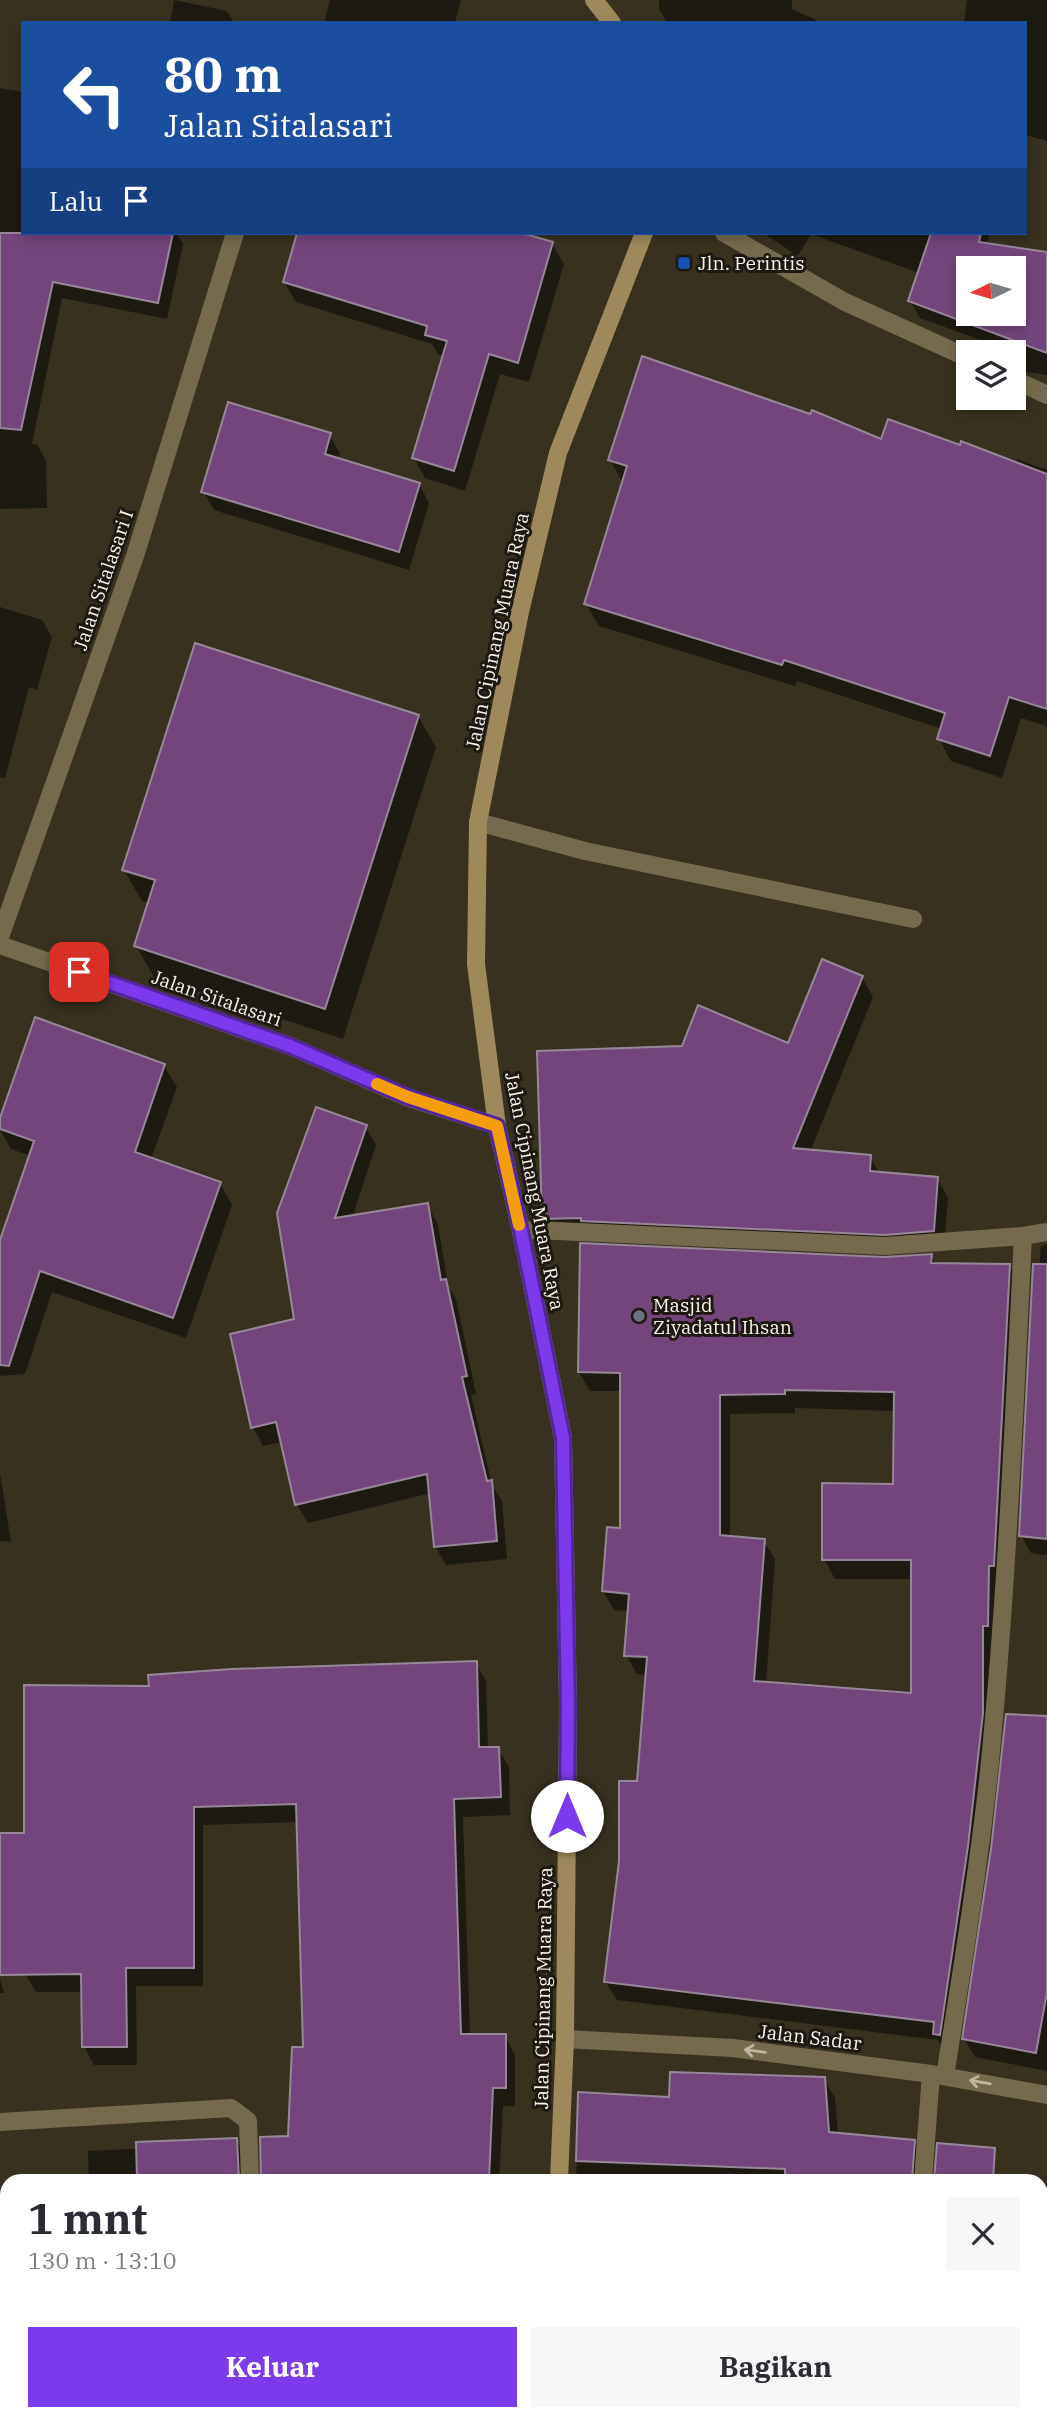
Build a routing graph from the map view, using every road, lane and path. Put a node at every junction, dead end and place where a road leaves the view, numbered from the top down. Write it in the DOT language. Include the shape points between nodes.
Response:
graph roads {
  1 [pos="594,0"];
  2 [pos="610,21"];
  3 [pos="234,235"];
  4 [pos="643,235"];
  5 [pos="728,235"];
  6 [pos="956,353"];
  7 [pos="1026,385"];
  8 [pos="1047,395"];
  9 [pos="478,822"];
  10 [pos="913,919"];
  11 [pos="0,937"];
  12 [pos="0,945"];
  13 [pos="497,1126"];
  14 [pos="521,1231"];
  15 [pos="1047,1232"];
  16 [pos="1023,1236"];
  17 [pos="565,2039"];
  18 [pos="938,2075"];
  19 [pos="1047,2095"];
  20 [pos="0,2122"];
  21 [pos="250,2174"];
  22 [pos="559,2174"];
  23 [pos="924,2174"];
  1 -- 2 [label="street"];
  3 -- 11 [label="street, Jalan Sitalasari I" via="135,556"];
  4 -- 9 [label="street, Jalan Cipinang Muara Raya" via="558,453"];
  5 -- 6 [label="street" via="845,302"];
  7 -- 8 [label="street"];
  9 -- 10 [label="street" via="585,851"];
  9 -- 13 [label="street, Jalan Cipinang Muara Raya" via="476,964"];
  12 -- 13 [label="street, Jalan Sitalasari" via="290,1046 408,1097"];
  13 -- 14 [label="street, Jalan Cipinang Muara Raya"];
  14 -- 16 [label="street" via="885,1246"];
  14 -- 17 [label="street, Jalan Cipinang Muara Raya" via="563,1438 568,1705"];
  15 -- 16 [label="street"];
  16 -- 18 [label="street" via="990,1759 973,1898"];
  18 -- 17 [label="street, Jalan Sadar, one-way" via="733,2048"];
  17 -- 22 [label="street, Jalan Cipinang Muara Raya"];
  19 -- 18 [label="street, Jalan Sadar, one-way"];
  18 -- 23 [label="street"];
  20 -- 21 [label="street" via="231,2108 247,2121"];
}
